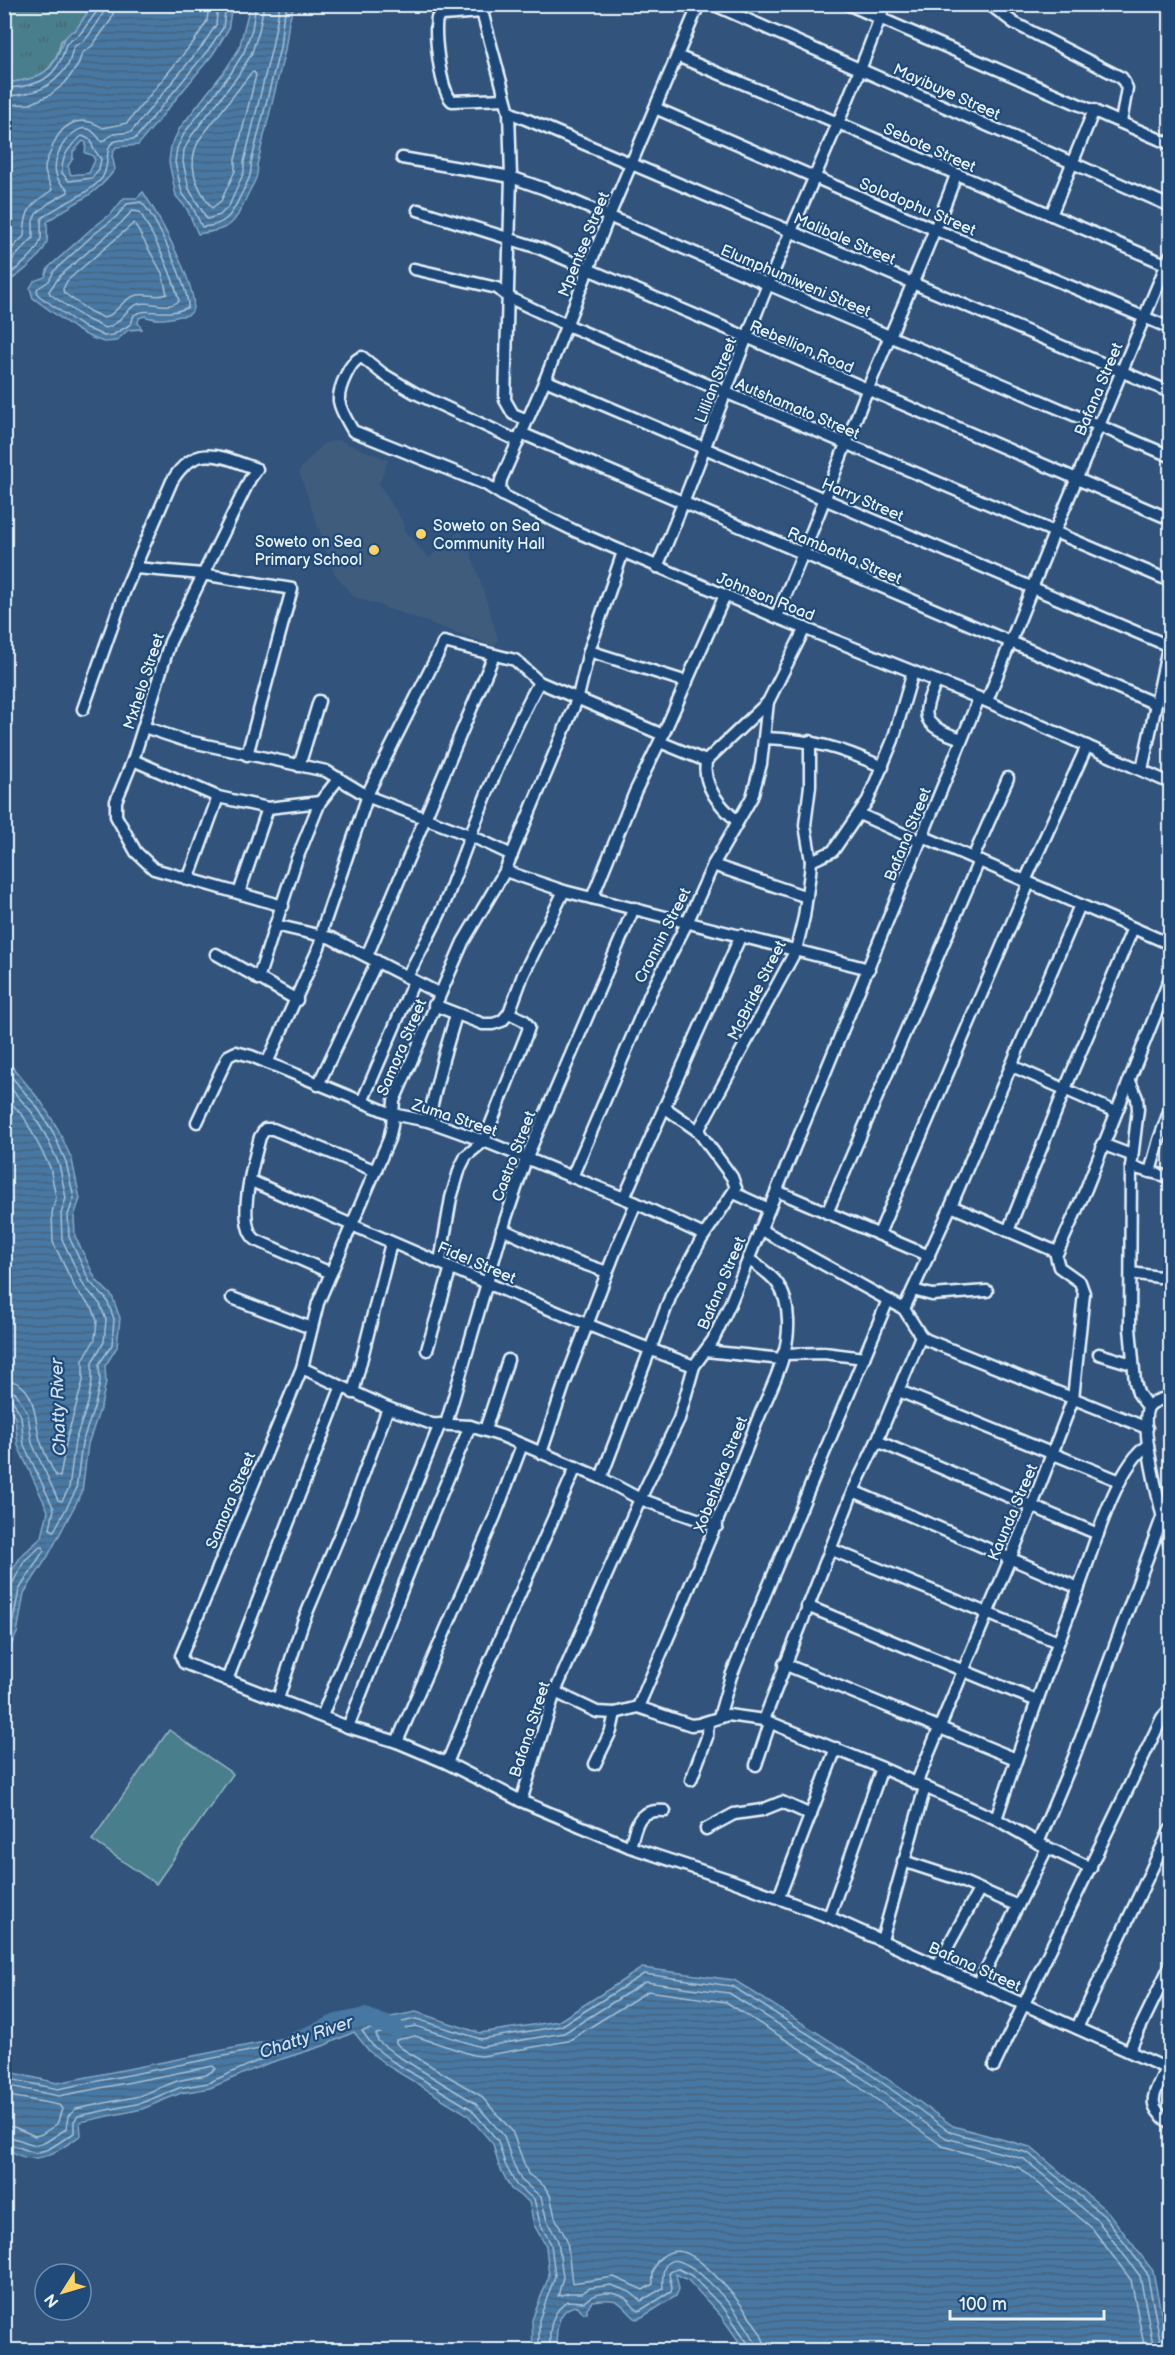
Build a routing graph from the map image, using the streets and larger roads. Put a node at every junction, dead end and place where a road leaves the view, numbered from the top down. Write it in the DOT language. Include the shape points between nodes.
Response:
graph roads {
  1 [pos="699,4"];
  2 [pos="712,4"];
  3 [pos="847,4"];
  4 [pos="885,4"];
  5 [pos="989,4"];
  6 [pos="481,8"];
  7 [pos="880,19"];
  8 [pos="677,56"];
  9 [pos="859,69"];
  10 [pos="505,99"];
  11 [pos="656,108"];
  12 [pos="1094,110"];
  13 [pos="509,112"];
  14 [pos="1121,122"];
  15 [pos="838,123"];
  16 [pos="1170,144"];
  17 [pos="402,158"];
  18 [pos="1072,162"];
  19 [pos="632,164"];
  20 [pos="956,175"];
  21 [pos="511,177"];
  22 [pos="815,178"];
  23 [pos="1170,206"];
  24 [pos="418,210"];
  25 [pos="1051,215"];
  26 [pos="609,216"];
  27 [pos="936,230"];
  28 [pos="791,231"];
  29 [pos="510,240"];
  30 [pos="1169,262"];
  31 [pos="414,268"];
  32 [pos="588,271"];
  33 [pos="914,283"];
  34 [pos="768,284"];
  35 [pos="508,297"];
  36 [pos="1144,318"];
  37 [pos="567,325"];
  38 [pos="1170,328"];
  39 [pos="891,336"];
  40 [pos="747,338"];
  41 [pos="1122,372"];
  42 [pos="545,380"];
  43 [pos="867,391"];
  44 [pos="1170,392"];
  45 [pos="726,394"];
  46 [pos="526,420"];
  47 [pos="1099,425"];
  48 [pos="353,431"];
  49 [pos="520,437"];
  50 [pos="846,445"];
  51 [pos="706,448"];
  52 [pos="1170,456"];
  53 [pos="1076,480"];
  54 [pos="504,496"];
  55 [pos="824,499"];
  56 [pos="684,502"];
  57 [pos="1170,519"];
  58 [pos="1054,533"];
  59 [pos="623,552"];
  60 [pos="804,553"];
  61 [pos="657,567"];
  62 [pos="136,568"];
  63 [pos="202,574"];
  64 [pos="1170,581"];
  65 [pos="1033,588"];
  66 [pos="725,595"];
  67 [pos="776,617"];
  68 [pos="805,628"];
  69 [pos="1170,642"];
  70 [pos="1010,643"];
  71 [pos="589,651"];
  72 [pos="494,655"];
  73 [pos="913,672"];
  74 [pos="937,681"];
  75 [pos="539,682"];
  76 [pos="687,682"];
  77 [pos="578,697"];
  78 [pos="983,700"];
  79 [pos="319,701"];
  80 [pos="768,702"];
  81 [pos="1156,704"];
  82 [pos="83,709"];
  83 [pos="144,727"];
  84 [pos="662,738"];
  85 [pos="765,738"];
  86 [pos="962,739"];
  87 [pos="810,741"];
  88 [pos="1087,746"];
  89 [pos="247,755"];
  90 [pos="133,760"];
  91 [pos="706,761"];
  92 [pos="299,766"];
  93 [pos="883,766"];
  94 [pos="1142,770"];
  95 [pos="339,778"];
  96 [pos="1008,778"];
  97 [pos="1170,783"];
  98 [pos="369,796"];
  99 [pos="218,797"];
  100 [pos="320,802"];
  101 [pos="268,808"];
  102 [pos="859,814"];
  103 [pos="424,818"];
  104 [pos="737,821"];
  105 [pos="469,835"];
  106 [pos="921,839"];
  107 [pos="512,855"];
  108 [pos="976,860"];
  109 [pos="811,861"];
  110 [pos="713,865"];
  111 [pos="505,872"];
  112 [pos="188,880"];
  113 [pos="1027,882"];
  114 [pos="564,891"];
  115 [pos="240,893"];
  116 [pos="807,897"];
  117 [pos="592,898"];
  118 [pos="1080,905"];
  119 [pos="282,906"];
  120 [pos="634,908"];
  121 [pos="687,923"];
  122 [pos="275,925"];
  123 [pos="1133,928"];
  124 [pos="322,935"];
  125 [pos="741,935"];
  126 [pos="1170,944"];
  127 [pos="796,950"];
  128 [pos="216,954"];
  129 [pos="372,958"];
  130 [pos="868,969"];
  131 [pos="1170,978"];
  132 [pos="258,979"];
  133 [pos="410,979"];
  134 [pos="440,994"];
  135 [pos="297,1000"];
  136 [pos="434,1005"];
  137 [pos="509,1013"];
  138 [pos="456,1015"];
  139 [pos="267,1063"];
  140 [pos="1012,1066"];
  141 [pos="1129,1079"];
  142 [pos="318,1085"];
  143 [pos="1065,1089"];
  144 [pos="362,1102"];
  145 [pos="664,1107"];
  146 [pos="1170,1109"];
  147 [pos="1116,1112"];
  148 [pos="392,1114"];
  149 [pos="428,1121"];
  150 [pos="197,1122"];
  151 [pos="698,1131"];
  152 [pos="484,1141"];
  153 [pos="1102,1144"];
  154 [pos="526,1159"];
  155 [pos="1131,1161"];
  156 [pos="376,1171"];
  157 [pos="1150,1172"];
  158 [pos="572,1177"];
  159 [pos="1170,1177"];
  160 [pos="251,1181"];
  161 [pos="777,1191"];
  162 [pos="734,1193"];
  163 [pos="624,1198"];
  164 [pos="636,1203"];
  165 [pos="951,1206"];
  166 [pos="769,1209"];
  167 [pos="827,1213"];
  168 [pos="352,1225"];
  169 [pos="502,1229"];
  170 [pos="760,1229"];
  171 [pos="1008,1231"];
  172 [pos="879,1234"];
  173 [pos="704,1235"];
  174 [pos="391,1243"];
  175 [pos="1057,1252"];
  176 [pos="929,1256"];
  177 [pos="748,1259"];
  178 [pos="440,1262"];
  179 [pos="451,1267"];
  180 [pos="607,1272"];
  181 [pos="1170,1272"];
  182 [pos="331,1273"];
  183 [pos="1131,1273"];
  184 [pos="486,1282"];
  185 [pos="913,1290"];
  186 [pos="987,1291"];
  187 [pos="232,1298"];
  188 [pos="888,1300"];
  189 [pos="904,1309"];
  190 [pos="588,1326"];
  191 [pos="311,1328"];
  192 [pos="921,1336"];
  193 [pos="427,1350"];
  194 [pos="650,1350"];
  195 [pos="706,1351"];
  196 [pos="1099,1354"];
  197 [pos="782,1356"];
  198 [pos="864,1358"];
  199 [pos="508,1360"];
  200 [pos="1132,1364"];
  201 [pos="694,1366"];
  202 [pos="302,1368"];
  203 [pos="341,1388"];
  204 [pos="899,1391"];
  205 [pos="353,1393"];
  206 [pos="1170,1397"];
  207 [pos="1073,1399"];
  208 [pos="1148,1407"];
  209 [pos="388,1408"];
  210 [pos="443,1424"];
  211 [pos="470,1426"];
  212 [pos="1147,1428"];
  213 [pos="485,1430"];
  214 [pos="877,1441"];
  215 [pos="522,1445"];
  216 [pos="1148,1445"];
  217 [pos="541,1453"];
  218 [pos="1052,1454"];
  219 [pos="576,1467"];
  220 [pos="601,1478"];
  221 [pos="1120,1481"];
  222 [pos="853,1491"];
  223 [pos="640,1499"];
  224 [pos="1032,1506"];
  225 [pos="1162,1515"];
  226 [pos="717,1526"];
  227 [pos="1098,1534"];
  228 [pos="1170,1547"];
  229 [pos="830,1549"];
  230 [pos="1008,1558"];
  231 [pos="1079,1588"];
  232 [pos="807,1605"];
  233 [pos="985,1613"];
  234 [pos="1058,1642"];
  235 [pos="784,1664"];
  236 [pos="963,1669"];
  237 [pos="227,1680"];
  238 [pos="555,1692"];
  239 [pos="278,1699"];
  240 [pos="1036,1701"];
  241 [pos="638,1707"];
  242 [pos="1170,1709"];
  243 [pos="615,1713"];
  244 [pos="322,1716"];
  245 [pos="719,1717"];
  246 [pos="708,1722"];
  247 [pos="767,1722"];
  248 [pos="939,1726"];
  249 [pos="348,1727"];
  250 [pos="397,1742"];
  251 [pos="836,1748"];
  252 [pos="1016,1759"];
  253 [pos="447,1763"];
  254 [pos="596,1764"];
  255 [pos="756,1765"];
  256 [pos="882,1768"];
  257 [pos="691,1779"];
  258 [pos="920,1785"];
  259 [pos="521,1801"];
  260 [pos="665,1811"];
  261 [pos="811,1815"];
  262 [pos="996,1820"];
  263 [pos="706,1829"];
  264 [pos="1170,1830"];
  265 [pos="1042,1845"];
  266 [pos="630,1846"];
  267 [pos="903,1861"];
  268 [pos="1091,1868"];
  269 [pos="979,1890"];
  270 [pos="779,1897"];
  271 [pos="1018,1906"];
  272 [pos="829,1917"];
  273 [pos="882,1940"];
  274 [pos="937,1966"];
  275 [pos="1170,1966"];
  276 [pos="978,1985"];
  277 [pos="1023,2004"];
  278 [pos="1077,2028"];
  279 [pos="1129,2051"];
  280 [pos="994,2066"];
  281 [pos="1168,2069"];
  282 [pos="1170,2123"];
  1 -- 8 [label="street, Mpentse Street"];
  2 -- 9 [label="street, Mayibuye Street"];
  3 -- 7 [label="street"];
  4 -- 7 [label="street, Lillian Street"];
  5 -- 14 [label="street" via="1014,23 1122,78 1127,88"];
  6 -- 10 [label="street"];
  6 -- 10 [label="street" via="437,18 443,84 447,96 456,102"];
  7 -- 9 [label="street, Lillian Street"];
  7 -- 12 [label="street"];
  8 -- 11 [label="street, Mpentse Street"];
  8 -- 15 [label="street, Sebote Street"];
  9 -- 15 [label="street, Lillian Street"];
  9 -- 18 [label="street, Mayibuye Street"];
  10 -- 13 [label="street"];
  11 -- 19 [label="street, Mpentse Street"];
  11 -- 22 [label="street, Solodophu Street"];
  12 -- 14 [label="street"];
  12 -- 18 [label="street"];
  13 -- 19 [label="street, Malibale Street"];
  13 -- 21 [label="street"];
  14 -- 16 [label="street"];
  15 -- 20 [label="street, Sebote Street"];
  15 -- 22 [label="street, Lillian Street"];
  17 -- 21 [label="street, Elumphumiweni Street"];
  18 -- 23 [label="street, Mayibuye Street"];
  18 -- 25 [label="street"];
  19 -- 26 [label="street, Mpentse Street"];
  19 -- 28 [label="street, Malibale Street"];
  20 -- 25 [label="street, Sebote Street"];
  20 -- 27 [label="street"];
  21 -- 26 [label="street, Elumphumiweni Street"];
  21 -- 29 [label="street"];
  22 -- 27 [label="street, Solodophu Street"];
  22 -- 28 [label="street, Lillian Street"];
  24 -- 29 [label="street, Rebellion Road"];
  25 -- 30 [label="street, Sebote Street"];
  26 -- 32 [label="street, Mpentse Street"];
  26 -- 34 [label="street, Elumphumiweni Street"];
  27 -- 33 [label="street"];
  27 -- 36 [label="street, Solodophu Street"];
  28 -- 33 [label="street, Malibale Street"];
  28 -- 34 [label="street, Lillian Street"];
  29 -- 32 [label="street, Rebellion Road" via="539,248"];
  29 -- 35 [label="street"];
  30 -- 36 [label="street, Bafana Street"];
  31 -- 35 [label="street, Autshamato Street" via="497,288"];
  32 -- 37 [label="street, Mpentse Street"];
  32 -- 40 [label="street, Rebellion Road"];
  33 -- 39 [label="street"];
  33 -- 41 [label="street, Malibale Street"];
  34 -- 39 [label="street, Elumphumiweni Street"];
  34 -- 40 [label="street, Lillian Street"];
  35 -- 37 [label="street, Autshamato Street"];
  35 -- 46 [label="street" via="505,400 513,414"];
  36 -- 38 [label="street, Solodophu Street"];
  36 -- 41 [label="street, Bafana Street"];
  37 -- 42 [label="street, Mpentse Street"];
  37 -- 45 [label="street, Autshamato Street"];
  39 -- 43 [label="street"];
  39 -- 47 [label="street, Elumphumiweni Street"];
  40 -- 43 [label="street, Rebellion Road"];
  40 -- 45 [label="street, Lillian Street"];
  41 -- 44 [label="street, Malibale Street"];
  41 -- 47 [label="street, Bafana Street"];
  42 -- 46 [label="street, Mpentse Street"];
  42 -- 51 [label="street, Harry Street"];
  43 -- 50 [label="street"];
  43 -- 53 [label="street, Rebellion Road"];
  45 -- 50 [label="street, Autshamato Street"];
  45 -- 51 [label="street, Lillian Street"];
  46 -- 49 [label="street, Mpentse Street"];
  47 -- 52 [label="street, Elumphumiweni Street"];
  47 -- 53 [label="street, Bafana Street"];
  48 -- 49 [label="street, Rambatha Street" via="339,397 354,361 362,357 415,393"];
  48 -- 54 [label="street, Johnson Road" via="485,484"];
  49 -- 54 [label="street, Mpentse Street" via="501,480"];
  49 -- 56 [label="street, Rambatha Street"];
  50 -- 55 [label="street"];
  50 -- 58 [label="street, Autshamato Street"];
  51 -- 55 [label="street, Harry Street"];
  51 -- 56 [label="street, Lillian Street"];
  53 -- 57 [label="street, Rebellion Road"];
  53 -- 58 [label="street, Bafana Street"];
  54 -- 59 [label="street, Johnson Road"];
  55 -- 60 [label="street"];
  55 -- 65 [label="street, Harry Street"];
  56 -- 60 [label="street, Rambatha Street"];
  56 -- 61 [label="street, Lillian Street"];
  58 -- 64 [label="street, Autshamato Street"];
  58 -- 65 [label="street, Bafana Street"];
  59 -- 61 [label="street, Johnson Road"];
  59 -- 71 [label="street, Samora Street"];
  60 -- 67 [label="street"];
  60 -- 70 [label="street, Rambatha Street"];
  61 -- 66 [label="street, Johnson Road"];
  62 -- 63 [label="street"];
  62 -- 63 [label="street, Mxhelo Street" via="179,469 196,456 215,455 257,469"];
  62 -- 82 [label="street"];
  63 -- 83 [label="street, Mxhelo Street" via="170,642"];
  63 -- 89 [label="street" via="292,589"];
  65 -- 69 [label="street, Harry Street"];
  65 -- 70 [label="street, Bafana Street"];
  66 -- 67 [label="street, Johnson Road"];
  66 -- 76 [label="street"];
  67 -- 68 [label="street, Johnson Road"];
  68 -- 73 [label="street, Johnson Road"];
  68 -- 80 [label="street"];
  69 -- 81 [label="street"];
  70 -- 78 [label="street, Bafana Street"];
  70 -- 81 [label="street, Rambatha Street"];
  71 -- 76 [label="street"];
  71 -- 77 [label="street, Samora Street"];
  72 -- 75 [label="street" via="515,660"];
  72 -- 98 [label="street" via="444,642"];
  72 -- 103 [label="street"];
  73 -- 74 [label="street, Johnson Road"];
  73 -- 93 [label="street"];
  74 -- 78 [label="street, Johnson Road"];
  74 -- 86 [label="street" via="925,706 927,716 933,726"];
  75 -- 77 [label="street"];
  75 -- 105 [label="street" via="513,731"];
  76 -- 84 [label="street"];
  77 -- 84 [label="street"];
  77 -- 107 [label="street, Samora Street"];
  78 -- 86 [label="street, Bafana Street"];
  78 -- 88 [label="street, Johnson Road"];
  79 -- 92 [label="street"];
  80 -- 85 [label="street, Cronnin Street"];
  80 -- 91 [label="street"];
  81 -- 94 [label="street"];
  83 -- 89 [label="street"];
  83 -- 90 [label="street, Mxhelo Street"];
  84 -- 91 [label="street"];
  84 -- 117 [label="street" via="634,792"];
  85 -- 87 [label="street"];
  85 -- 104 [label="street, Cronnin Street" via="754,792"];
  86 -- 106 [label="street, Bafana Street"];
  87 -- 93 [label="street" via="849,751"];
  87 -- 109 [label="street, McBride Street" via="805,832"];
  88 -- 94 [label="street, Johnson Road"];
  88 -- 113 [label="street"];
  89 -- 92 [label="street"];
  90 -- 99 [label="street"];
  90 -- 112 [label="street, Mxhelo Street" via="117,801 118,822 148,865"];
  91 -- 104 [label="street" via="715,800"];
  92 -- 95 [label="street"];
  93 -- 102 [label="street"];
  94 -- 97 [label="street, Johnson Road"];
  95 -- 98 [label="street"];
  95 -- 100 [label="street"];
  96 -- 108 [label="street"];
  98 -- 103 [label="street"];
  98 -- 124 [label="street"];
  99 -- 101 [label="street"];
  99 -- 112 [label="street"];
  100 -- 101 [label="street"];
  100 -- 119 [label="street"];
  101 -- 115 [label="street"];
  102 -- 106 [label="street"];
  102 -- 109 [label="street" via="833,851"];
  103 -- 105 [label="street"];
  103 -- 129 [label="street"];
  104 -- 110 [label="street, Cronnin Street"];
  105 -- 107 [label="street"];
  105 -- 133 [label="street" via="447,897"];
  106 -- 108 [label="street"];
  106 -- 130 [label="street, Bafana Street"];
  107 -- 111 [label="street, Samora Street"];
  108 -- 113 [label="street"];
  108 -- 167 [label="street"];
  109 -- 116 [label="street, McBride Street"];
  110 -- 116 [label="street"];
  110 -- 121 [label="street, Cronnin Street"];
  111 -- 114 [label="street"];
  111 -- 134 [label="street, Samora Street" via="463,942"];
  112 -- 115 [label="street, Mxhelo Street"];
  113 -- 118 [label="street"];
  113 -- 172 [label="street"];
  114 -- 117 [label="street"];
  114 -- 137 [label="street"];
  115 -- 119 [label="street, Mxhelo Street"];
  116 -- 127 [label="street, McBride Street"];
  117 -- 120 [label="street"];
  118 -- 123 [label="street"];
  118 -- 140 [label="street"];
  119 -- 122 [label="street"];
  120 -- 121 [label="street"];
  120 -- 154 [label="street, Castro Street"];
  121 -- 125 [label="street"];
  121 -- 158 [label="street, Cronnin Street" via="651,992"];
  122 -- 124 [label="street"];
  122 -- 132 [label="street"];
  123 -- 126 [label="street"];
  123 -- 143 [label="street"];
  124 -- 129 [label="street"];
  124 -- 135 [label="street"];
  125 -- 127 [label="street"];
  125 -- 145 [label="street"];
  127 -- 130 [label="street"];
  127 -- 151 [label="street, McBride Street"];
  128 -- 132 [label="street"];
  129 -- 133 [label="street"];
  129 -- 142 [label="street"];
  130 -- 161 [label="street, Bafana Street"];
  131 -- 141 [label="street"];
  132 -- 135 [label="street"];
  133 -- 134 [label="street"];
  133 -- 144 [label="street"];
  134 -- 136 [label="street, Samora Street"];
  135 -- 139 [label="street"];
  136 -- 138 [label="street"];
  136 -- 148 [label="street, Samora Street"];
  137 -- 138 [label="street" via="499,1023 489,1024"];
  137 -- 152 [label="street" via="529,1027"];
  138 -- 149 [label="street"];
  139 -- 142 [label="street, Zuma Street"];
  139 -- 150 [label="street, Zuma Street" via="236,1052 228,1056"];
  140 -- 143 [label="street"];
  140 -- 165 [label="street"];
  141 -- 147 [label="street"];
  141 -- 155 [label="street" via="1138,1102"];
  142 -- 144 [label="street, Zuma Street"];
  143 -- 147 [label="street"];
  143 -- 171 [label="street"];
  144 -- 148 [label="street, Zuma Street"];
  145 -- 151 [label="street"];
  145 -- 163 [label="street"];
  146 -- 157 [label="street"];
  147 -- 153 [label="street"];
  148 -- 149 [label="street, Zuma Street"];
  148 -- 156 [label="street, Samora Street" via="391,1132"];
  149 -- 152 [label="street, Zuma Street"];
  151 -- 162 [label="street" via="736,1182"];
  152 -- 154 [label="street, Zuma Street"];
  152 -- 178 [label="street" via="466,1156 460,1168"];
  153 -- 155 [label="street"];
  153 -- 175 [label="street"];
  154 -- 158 [label="street, Zuma Street"];
  154 -- 169 [label="street, Castro Street"];
  155 -- 157 [label="street"];
  155 -- 183 [label="street"];
  156 -- 160 [label="street" via="269,1128 260,1137"];
  156 -- 168 [label="street, Samora Street"];
  157 -- 159 [label="street"];
  158 -- 163 [label="street, Zuma Street"];
  160 -- 168 [label="street, Fidel Street"];
  160 -- 182 [label="street" via="246,1209 252,1238"];
  161 -- 166 [label="street, Bafana Street"];
  161 -- 167 [label="street"];
  162 -- 166 [label="street"];
  162 -- 173 [label="street"];
  163 -- 164 [label="street, Zuma Street"];
  164 -- 173 [label="street, Zuma Street"];
  164 -- 180 [label="street"];
  165 -- 171 [label="street"];
  165 -- 176 [label="street"];
  166 -- 170 [label="street, Bafana Street"];
  167 -- 172 [label="street"];
  168 -- 174 [label="street, Fidel Street"];
  168 -- 182 [label="street, Samora Street"];
  169 -- 180 [label="street"];
  169 -- 184 [label="street, Castro Street"];
  170 -- 177 [label="street, Bafana Street"];
  170 -- 188 [label="street"];
  171 -- 175 [label="street"];
  172 -- 176 [label="street"];
  173 -- 194 [label="street" via="671,1295"];
  174 -- 178 [label="street, Fidel Street"];
  174 -- 205 [label="street"];
  175 -- 207 [label="street, Kaunda Street" via="1059,1267 1080,1282 1084,1293"];
  176 -- 185 [label="street"];
  177 -- 195 [label="street, Bafana Street"];
  177 -- 197 [label="street, Xobehleka Street" via="768,1272 782,1290 788,1332"];
  178 -- 179 [label="street, Fidel Street"];
  179 -- 184 [label="street, Fidel Street"];
  179 -- 193 [label="street"];
  180 -- 190 [label="street"];
  181 -- 183 [label="street" via="1153,1277"];
  182 -- 191 [label="street, Samora Street"];
  183 -- 200 [label="street"];
  184 -- 190 [label="street, Fidel Street"];
  184 -- 210 [label="street, Castro Street"];
  185 -- 186 [label="street" via="932,1295"];
  185 -- 189 [label="street"];
  187 -- 191 [label="street"];
  188 -- 189 [label="street"];
  188 -- 198 [label="street"];
  189 -- 192 [label="street"];
  190 -- 194 [label="street, Fidel Street"];
  190 -- 217 [label="street"];
  191 -- 202 [label="street, Samora Street"];
  192 -- 204 [label="street"];
  192 -- 207 [label="street"];
  194 -- 201 [label="street, Fidel Street"];
  194 -- 220 [label="street"];
  195 -- 197 [label="street"];
  195 -- 201 [label="street, Bafana Street"];
  196 -- 200 [label="street"];
  197 -- 198 [label="street" via="824,1353"];
  197 -- 226 [label="street, Xobehleka Street"];
  198 -- 245 [label="street" via="731,1676"];
  199 -- 213 [label="street"];
  200 -- 208 [label="street" via="1138,1393"];
  201 -- 223 [label="street, Bafana Street" via="684,1408"];
  202 -- 203 [label="street"];
  202 -- 237 [label="street, Samora Street" via="180,1659"];
  203 -- 205 [label="street"];
  203 -- 237 [label="street"];
  204 -- 214 [label="street"];
  204 -- 218 [label="street"];
  205 -- 209 [label="street"];
  206 -- 208 [label="street"];
  207 -- 212 [label="street"];
  207 -- 218 [label="street, Kaunda Street"];
  208 -- 212 [label="street"];
  209 -- 210 [label="street" via="432,1424"];
  209 -- 239 [label="street" via="303,1623"];
  210 -- 211 [label="street"];
  210 -- 244 [label="street, Castro Street"];
  211 -- 213 [label="street"];
  211 -- 249 [label="street"];
  212 -- 216 [label="street"];
  213 -- 215 [label="street"];
  214 -- 222 [label="street"];
  214 -- 224 [label="street"];
  215 -- 217 [label="street"];
  215 -- 250 [label="street"];
  216 -- 221 [label="street" via="1138,1452"];
  216 -- 225 [label="street"];
  217 -- 219 [label="street"];
  218 -- 221 [label="street"];
  218 -- 224 [label="street, Kaunda Street"];
  219 -- 220 [label="street"];
  219 -- 253 [label="street"];
  220 -- 223 [label="street"];
  221 -- 227 [label="street"];
  222 -- 229 [label="street"];
  222 -- 230 [label="street"];
  223 -- 226 [label="street"];
  223 -- 238 [label="street, Bafana Street"];
  224 -- 227 [label="street"];
  224 -- 230 [label="street, Kaunda Street"];
  225 -- 228 [label="street"];
  225 -- 265 [label="street"];
  226 -- 241 [label="street, Xobehleka Street"];
  227 -- 231 [label="street"];
  229 -- 232 [label="street"];
  229 -- 233 [label="street"];
  230 -- 231 [label="street"];
  230 -- 233 [label="street, Kaunda Street"];
  231 -- 234 [label="street"];
  232 -- 235 [label="street"];
  232 -- 236 [label="street"];
  233 -- 234 [label="street"];
  233 -- 236 [label="street, Kaunda Street"];
  234 -- 240 [label="street"];
  235 -- 247 [label="street"];
  235 -- 248 [label="street"];
  236 -- 240 [label="street"];
  236 -- 248 [label="street, Kaunda Street"];
  237 -- 239 [label="street"];
  238 -- 243 [label="street" via="597,1712"];
  238 -- 259 [label="street, Bafana Street"];
  239 -- 244 [label="street"];
  240 -- 252 [label="street"];
  241 -- 243 [label="street"];
  241 -- 246 [label="street" via="691,1725"];
  242 -- 268 [label="street" via="1161,1718"];
  243 -- 254 [label="street"];
  244 -- 249 [label="street"];
  245 -- 246 [label="street"];
  245 -- 247 [label="street" via="741,1716"];
  246 -- 257 [label="street" via="707,1737"];
  247 -- 251 [label="street"];
  247 -- 255 [label="street"];
  248 -- 252 [label="street"];
  248 -- 258 [label="street, Kaunda Street"];
  249 -- 250 [label="street"];
  250 -- 253 [label="street"];
  251 -- 256 [label="street"];
  251 -- 261 [label="street"];
  252 -- 262 [label="street"];
  253 -- 259 [label="street"];
  256 -- 258 [label="street"];
  256 -- 272 [label="street"];
  258 -- 262 [label="street"];
  258 -- 267 [label="street, Kaunda Street"];
  259 -- 266 [label="street, Bafana Street"];
  260 -- 266 [label="street" via="643,1814"];
  261 -- 263 [label="street" via="782,1802 734,1814"];
  261 -- 270 [label="street"];
  262 -- 265 [label="street"];
  264 -- 278 [label="street"];
  265 -- 268 [label="street"];
  265 -- 271 [label="street"];
  266 -- 270 [label="street, Bafana Street"];
  267 -- 269 [label="street"];
  267 -- 273 [label="street, Kaunda Street"];
  268 -- 277 [label="street"];
  269 -- 271 [label="street"];
  269 -- 274 [label="street"];
  270 -- 272 [label="street, Bafana Street"];
  271 -- 276 [label="street"];
  272 -- 273 [label="street, Bafana Street"];
  273 -- 274 [label="street, Bafana Street"];
  274 -- 276 [label="street, Bafana Street"];
  275 -- 279 [label="street"];
  276 -- 277 [label="street, Bafana Street"];
  277 -- 278 [label="street, Bafana Street"];
  277 -- 280 [label="street"];
  278 -- 279 [label="street, Bafana Street"];
  279 -- 281 [label="street, Bafana Street"];
  281 -- 282 [label="street" via="1153,2104"];
}
